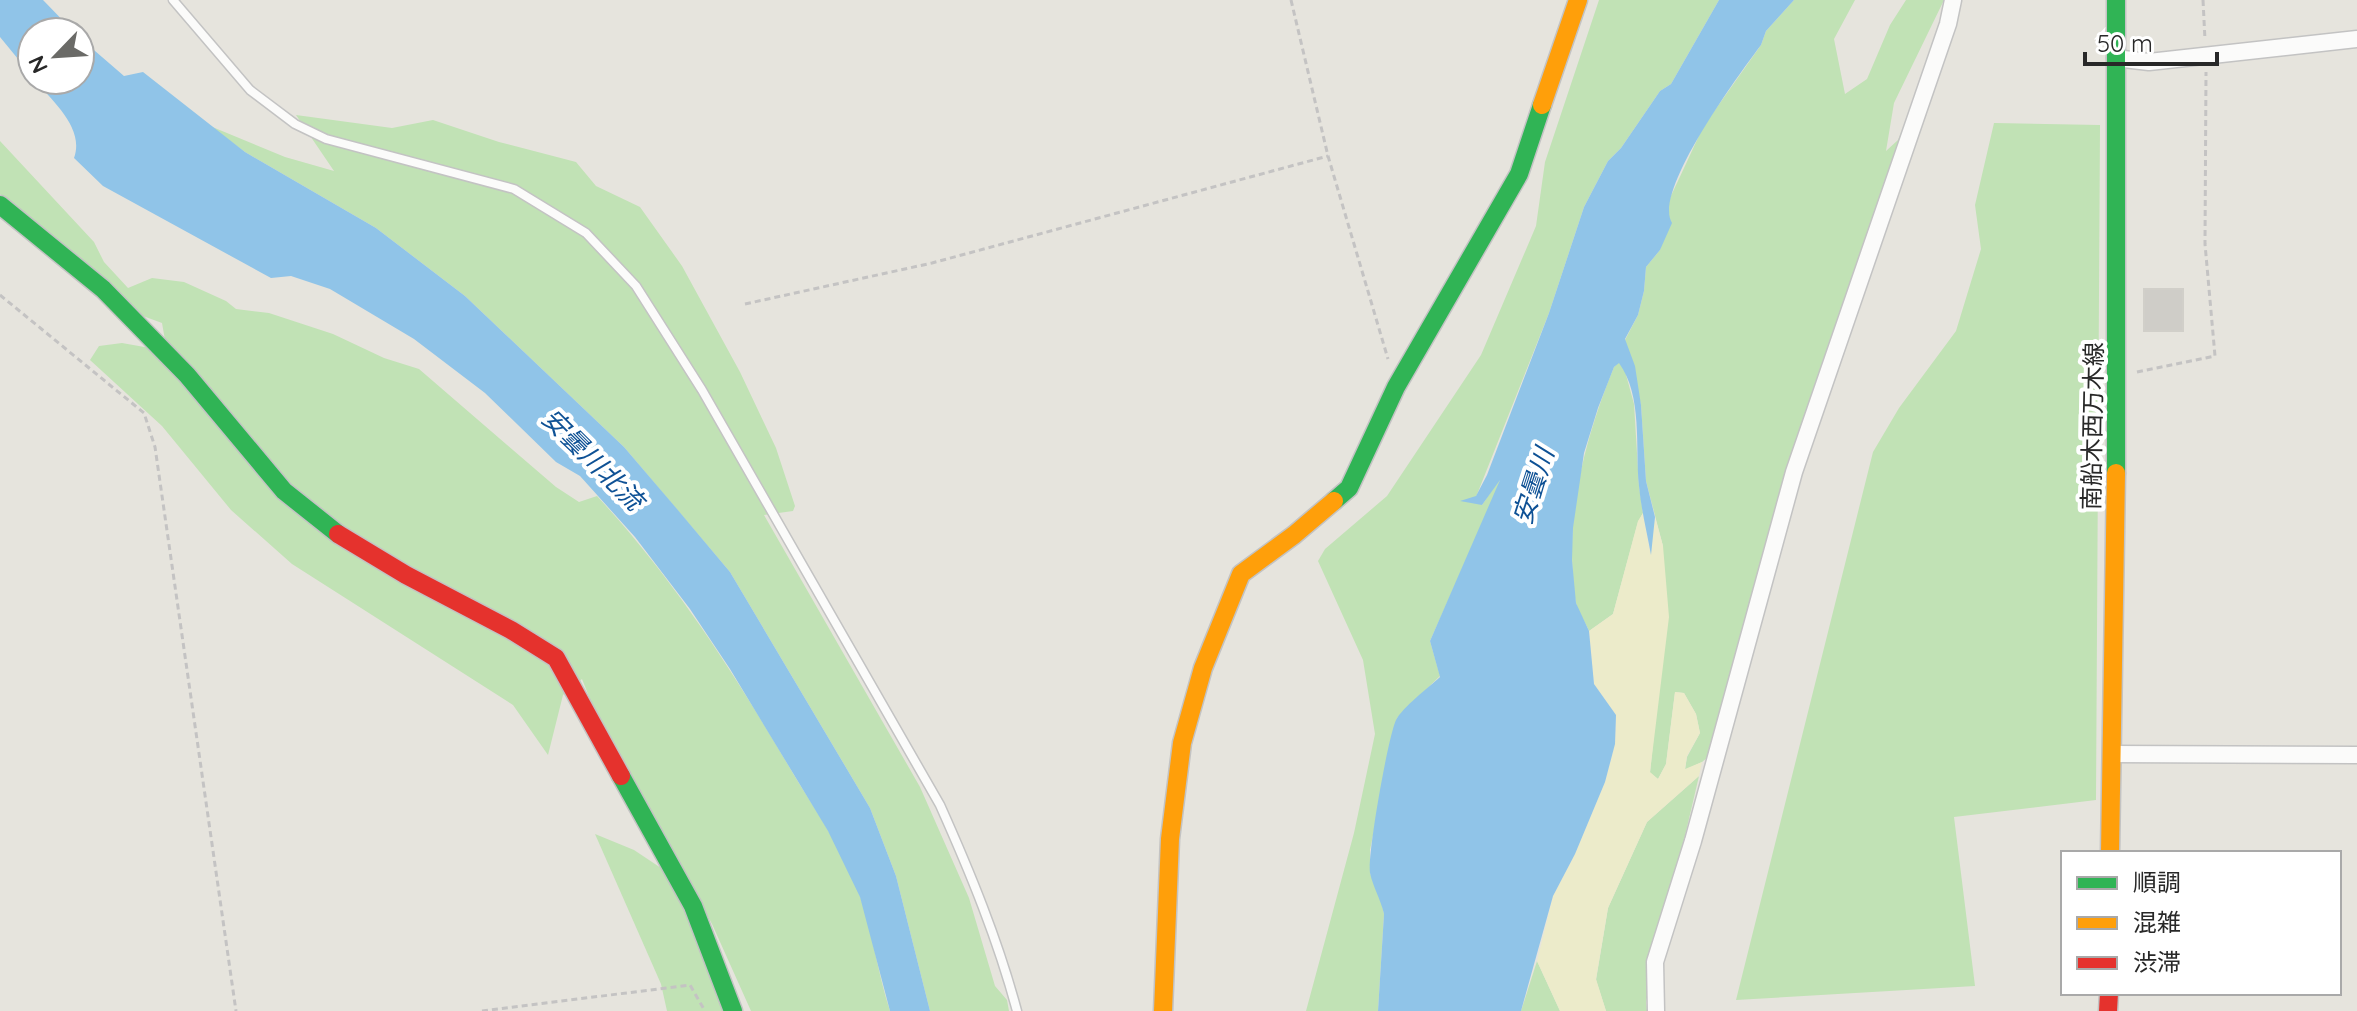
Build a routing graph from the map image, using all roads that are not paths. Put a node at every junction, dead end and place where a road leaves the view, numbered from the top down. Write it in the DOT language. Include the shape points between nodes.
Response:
graph roads {
  1 [pos="173,0"];
  2 [pos="1578,0"];
  3 [pos="1953,0"];
  4 [pos="2116,0"];
  5 [pos="2357,39"];
  6 [pos="2115,58"];
  7 [pos="0,205"];
  8 [pos="2112,754"];
  9 [pos="2357,755"];
  10 [pos="2110,851"];
  11 [pos="733,1011"];
  12 [pos="1017,1011"];
  13 [pos="1163,1011"];
  14 [pos="1656,1011"];
  1 -- 12 [label="lane" via="250,90 295,124 326,139 514,189 586,233 636,286 702,390 940,805 968,867"];
  2 -- 13 [label="street" via="1519,174 1396,387 1349,488 1241,574 1203,668 1182,743 1170,839"];
  3 -- 14 [label="street" via="1794,472 1655,962"];
  4 -- 6 [label="street, 南船木西万木線"];
  5 -- 6 [label="street" via="2149,62"];
  6 -- 8 [label="street, 南船木西万木線"];
  7 -- 11 [label="street" via="103,289 187,375 284,491 336,533 556,658 693,906"];
  8 -- 9 [label="street"];
  8 -- 10 [label="street, 南船木西万木線"];
}
